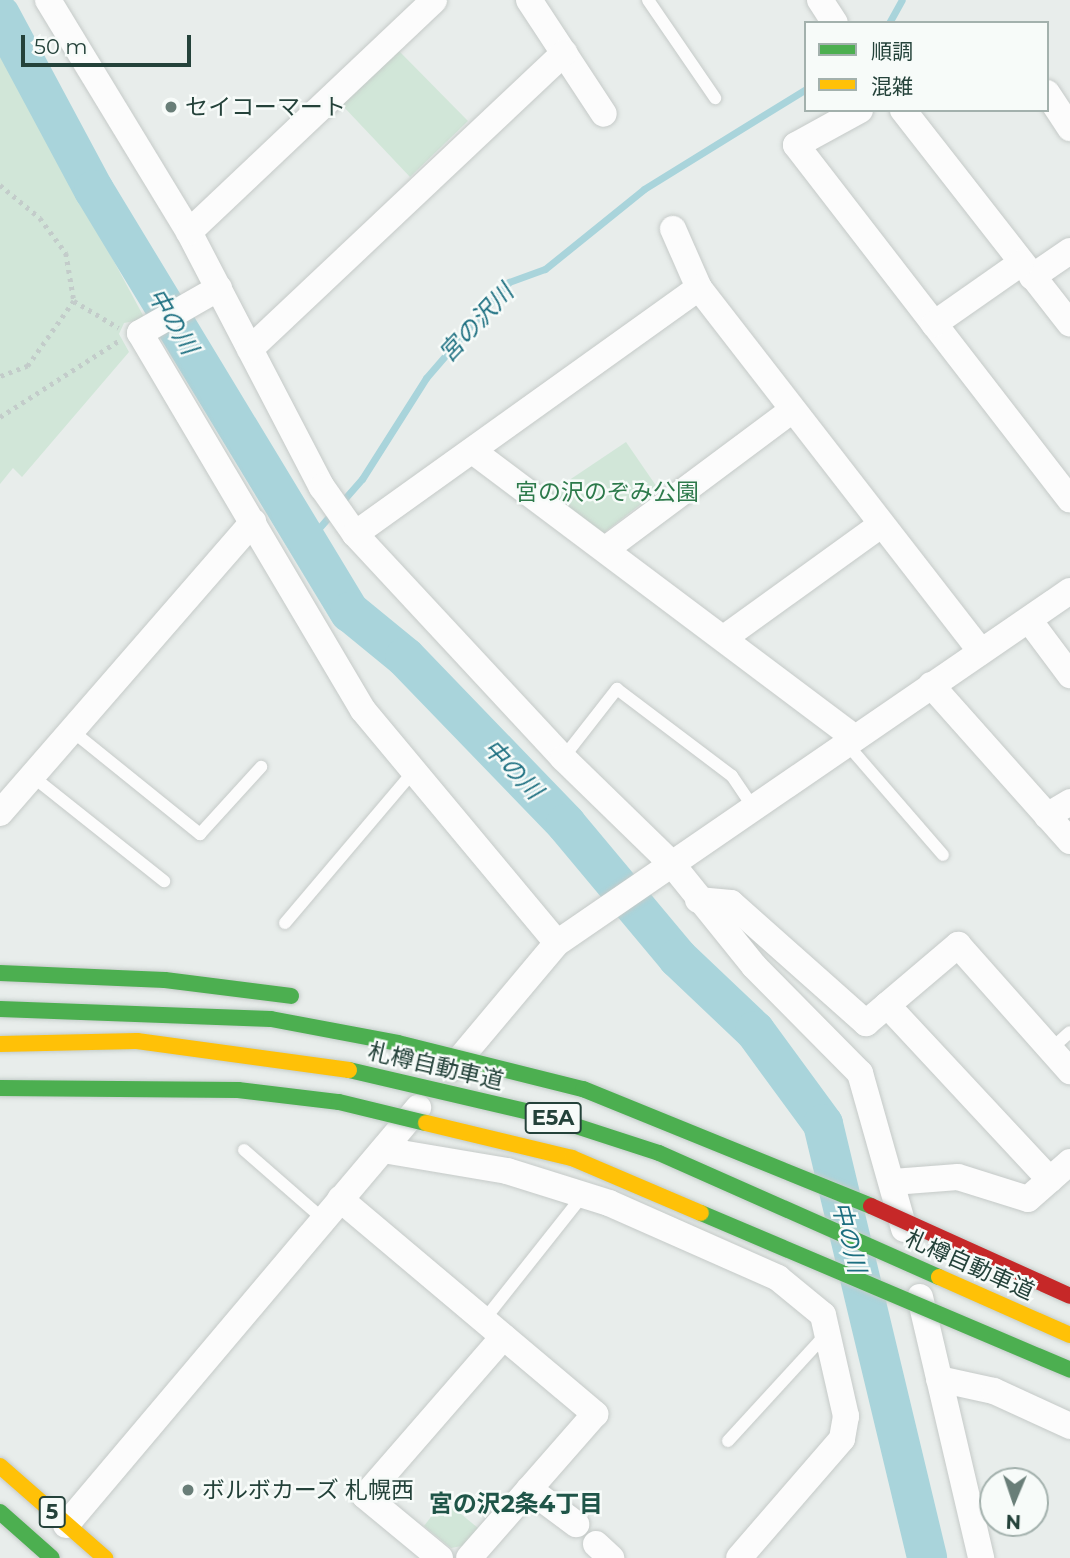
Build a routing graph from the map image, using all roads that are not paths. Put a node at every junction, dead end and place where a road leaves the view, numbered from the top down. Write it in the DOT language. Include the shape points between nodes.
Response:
graph roads {
  1 [pos="48,0"];
  2 [pos="434,0"];
  3 [pos="529,0"];
  4 [pos="648,0"];
  5 [pos="820,0"];
  6 [pos="834,21"];
  7 [pos="564,53"];
  8 [pos="1049,96"];
  9 [pos="715,98"];
  10 [pos="856,112"];
  11 [pos="906,112"];
  12 [pos="604,114"];
  13 [pos="1070,128"];
  14 [pos="673,229"];
  15 [pos="189,232"];
  16 [pos="1070,251"];
  17 [pos="1027,270"];
  18 [pos="699,288"];
  19 [pos="209,294"];
  20 [pos="934,324"];
  21 [pos="1070,324"];
  22 [pos="250,349"];
  23 [pos="791,411"];
  24 [pos="474,452"];
  25 [pos="1070,500"];
  26 [pos="253,522"];
  27 [pos="878,527"];
  28 [pos="353,532"];
  29 [pos="606,549"];
  30 [pos="1070,591"];
  31 [pos="1029,620"];
  32 [pos="724,638"];
  33 [pos="981,651"];
  34 [pos="1070,675"];
  35 [pos="931,685"];
  36 [pos="71,730"];
  37 [pos="850,740"];
  38 [pos="563,758"];
  39 [pos="261,767"];
  40 [pos="412,773"];
  41 [pos="32,776"];
  42 [pos="1070,803"];
  43 [pos="753,807"];
  44 [pos="0,813"];
  45 [pos="1047,816"];
  46 [pos="1070,842"];
  47 [pos="943,855"];
  48 [pos="671,863"];
  49 [pos="164,881"];
  50 [pos="698,900"];
  51 [pos="285,923"];
  52 [pos="557,943"];
  53 [pos="0,974"];
  54 [pos="298,998"];
  55 [pos="887,1005"];
  56 [pos="0,1009"];
  57 [pos="412,1027"];
  58 [pos="1060,1041"];
  59 [pos="0,1044"];
  60 [pos="1070,1071"];
  61 [pos="0,1088"];
  62 [pos="583,1089"];
  63 [pos="244,1150"];
  64 [pos="383,1150"];
  65 [pos="1070,1162"];
  66 [pos="1050,1180"];
  67 [pos="894,1182"];
  68 [pos="583,1195"];
  69 [pos="332,1209"];
  70 [pos="1070,1296"];
  71 [pos="494,1329"];
  72 [pos="827,1333"];
  73 [pos="1070,1335"];
  74 [pos="1070,1370"];
  75 [pos="939,1379"];
  76 [pos="1070,1426"];
  77 [pos="729,1441"];
  78 [pos="0,1466"];
  79 [pos="529,1489"];
  80 [pos="0,1512"];
  81 [pos="576,1524"];
  82 [pos="66,1525"];
  83 [pos="52,1558"];
  84 [pos="105,1558"];
  85 [pos="440,1558"];
  86 [pos="469,1558"];
  87 [pos="739,1558"];
  88 [pos="981,1558"];
  1 -- 15 [label="street"];
  2 -- 15 [label="street"];
  3 -- 7 [label="street"];
  4 -- 9 [label="lane"];
  5 -- 6 [label="street"];
  7 -- 12 [label="street"];
  7 -- 22 [label="street"];
  8 -- 13 [label="street"];
  10 -- 20 [label="street" via="796,145"];
  11 -- 17 [label="street"];
  14 -- 18 [label="street"];
  15 -- 19 [label="street"];
  16 -- 17 [label="street"];
  17 -- 20 [label="street"];
  17 -- 21 [label="street"];
  18 -- 23 [label="street"];
  18 -- 24 [label="street"];
  19 -- 22 [label="street"];
  19 -- 26 [label="street" via="141,333"];
  20 -- 25 [label="street"];
  22 -- 28 [label="street" via="322,487"];
  23 -- 27 [label="street"];
  23 -- 29 [label="street"];
  24 -- 28 [label="street"];
  24 -- 29 [label="street"];
  26 -- 36 [label="street"];
  26 -- 40 [label="street" via="363,710"];
  27 -- 32 [label="street"];
  27 -- 33 [label="street"];
  28 -- 38 [label="street"];
  29 -- 32 [label="street"];
  30 -- 31 [label="street"];
  31 -- 33 [label="street"];
  31 -- 34 [label="street"];
  32 -- 37 [label="street"];
  33 -- 35 [label="street"];
  35 -- 37 [label="street"];
  35 -- 45 [label="street"];
  36 -- 39 [label="lane" via="200,834"];
  36 -- 41 [label="street"];
  37 -- 43 [label="street"];
  37 -- 47 [label="lane"];
  38 -- 43 [label="lane" via="617,689 732,776"];
  38 -- 48 [label="street"];
  40 -- 51 [label="lane"];
  40 -- 52 [label="street"];
  41 -- 44 [label="street"];
  41 -- 49 [label="lane"];
  42 -- 45 [label="street"];
  43 -- 48 [label="street"];
  45 -- 46 [label="street"];
  48 -- 50 [label="street"];
  48 -- 52 [label="street" via="649,883"];
  50 -- 55 [label="street" via="731,903 866,1023"];
  50 -- 67 [label="street" via="860,1073"];
  52 -- 64 [label="street"];
  53 -- 54 [label="highway" via="165,980"];
  55 -- 58 [label="street" via="958,945"];
  55 -- 66 [label="street"];
  56 -- 62 [label="highway, 札樽自動車道 / E5A, bridge" via="271,1019 398,1043"];
  57 -- 62 [label="highway, bridge"];
  58 -- 60 [label="street"];
  59 -- 73 [label="highway, 札樽自動車道 / E5A, bridge" via="137,1041 312,1062 542,1115 659,1153"];
  61 -- 74 [label="highway, bridge" via="86,1084 301,1097 572,1158"];
  62 -- 70 [label="highway, 札樽自動車道 / E5A, bridge" via="778,1164"];
  63 -- 69 [label="lane"];
  64 -- 68 [label="street" via="507,1171"];
  64 -- 69 [label="street"];
  65 -- 66 [label="street"];
  66 -- 67 [label="street" via="1028,1199 958,1177"];
  67 -- 75 [label="street"];
  68 -- 71 [label="lane"];
  68 -- 72 [label="street" via="778,1278 823,1315"];
  69 -- 71 [label="street"];
  69 -- 82 [label="street"];
  71 -- 79 [label="street" via="595,1414"];
  71 -- 85 [label="street" via="365,1496"];
  72 -- 77 [label="lane"];
  72 -- 87 [label="street" via="846,1416 842,1439"];
  75 -- 76 [label="street" via="994,1391"];
  75 -- 88 [label="street"];
  78 -- 82 [label="highway, 5"];
  79 -- 81 [label="street"];
  79 -- 86 [label="street"];
  80 -- 83 [label="highway, 5"];
  82 -- 84 [label="highway, 5"];
}
